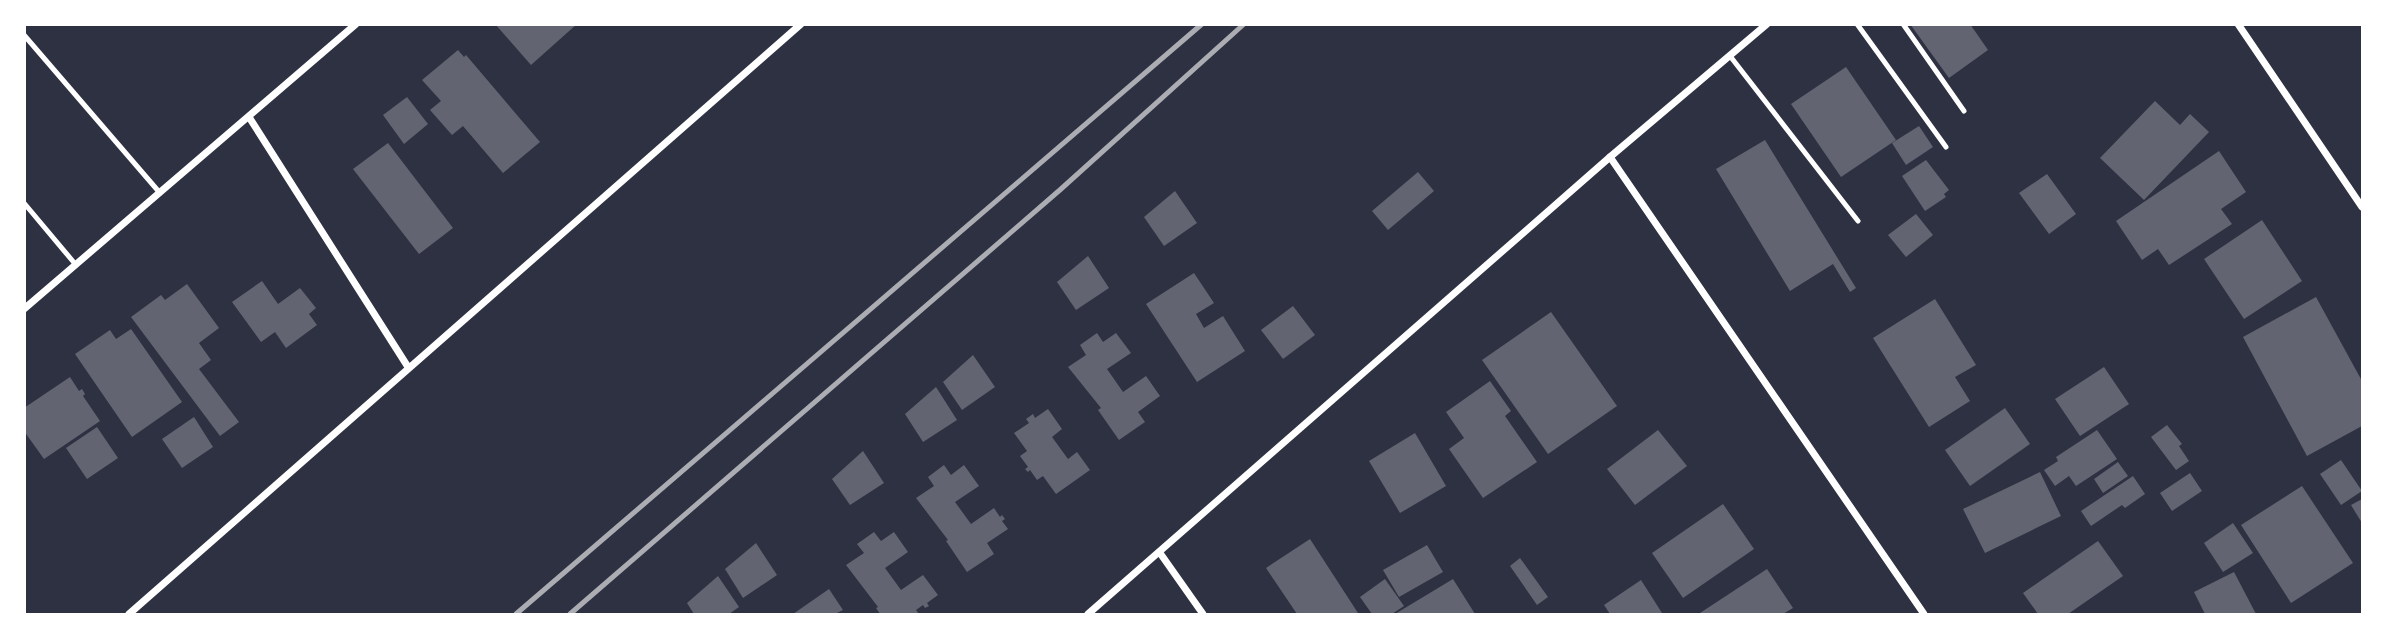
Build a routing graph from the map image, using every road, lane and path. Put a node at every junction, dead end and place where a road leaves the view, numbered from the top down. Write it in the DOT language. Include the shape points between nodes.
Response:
graph roads {
  1 [pos="356,24"];
  2 [pos="801,24"];
  3 [pos="1767,24"];
  4 [pos="1857,24"];
  5 [pos="1903,24"];
  6 [pos="2238,24"];
  7 [pos="24,35"];
  8 [pos="1730,56"];
  9 [pos="1964,111"];
  10 [pos="249,117"];
  11 [pos="1946,147"];
  12 [pos="1610,157"];
  13 [pos="160,193"];
  14 [pos="24,203"];
  15 [pos="2362,207"];
  16 [pos="1858,221"];
  17 [pos="76,265"];
  18 [pos="24,309"];
  19 [pos="408,368"];
  20 [pos="1160,553"];
  21 [pos="129,614"];
  22 [pos="1088,614"];
  23 [pos="1203,614"];
  24 [pos="1924,614"];
  1 -- 10 [label="street"];
  2 -- 19 [label="street"];
  3 -- 8 [label="street"];
  4 -- 11 [label="lane"];
  5 -- 9 [label="lane"];
  6 -- 15 [label="street"];
  7 -- 13 [label="lane"];
  8 -- 12 [label="street"];
  8 -- 16 [label="lane"];
  10 -- 13 [label="street"];
  10 -- 19 [label="street"];
  12 -- 20 [label="street"];
  12 -- 24 [label="street"];
  13 -- 17 [label="street"];
  14 -- 17 [label="lane"];
  17 -- 18 [label="street"];
  19 -- 21 [label="street"];
  20 -- 22 [label="street"];
  20 -- 23 [label="street"];
}
